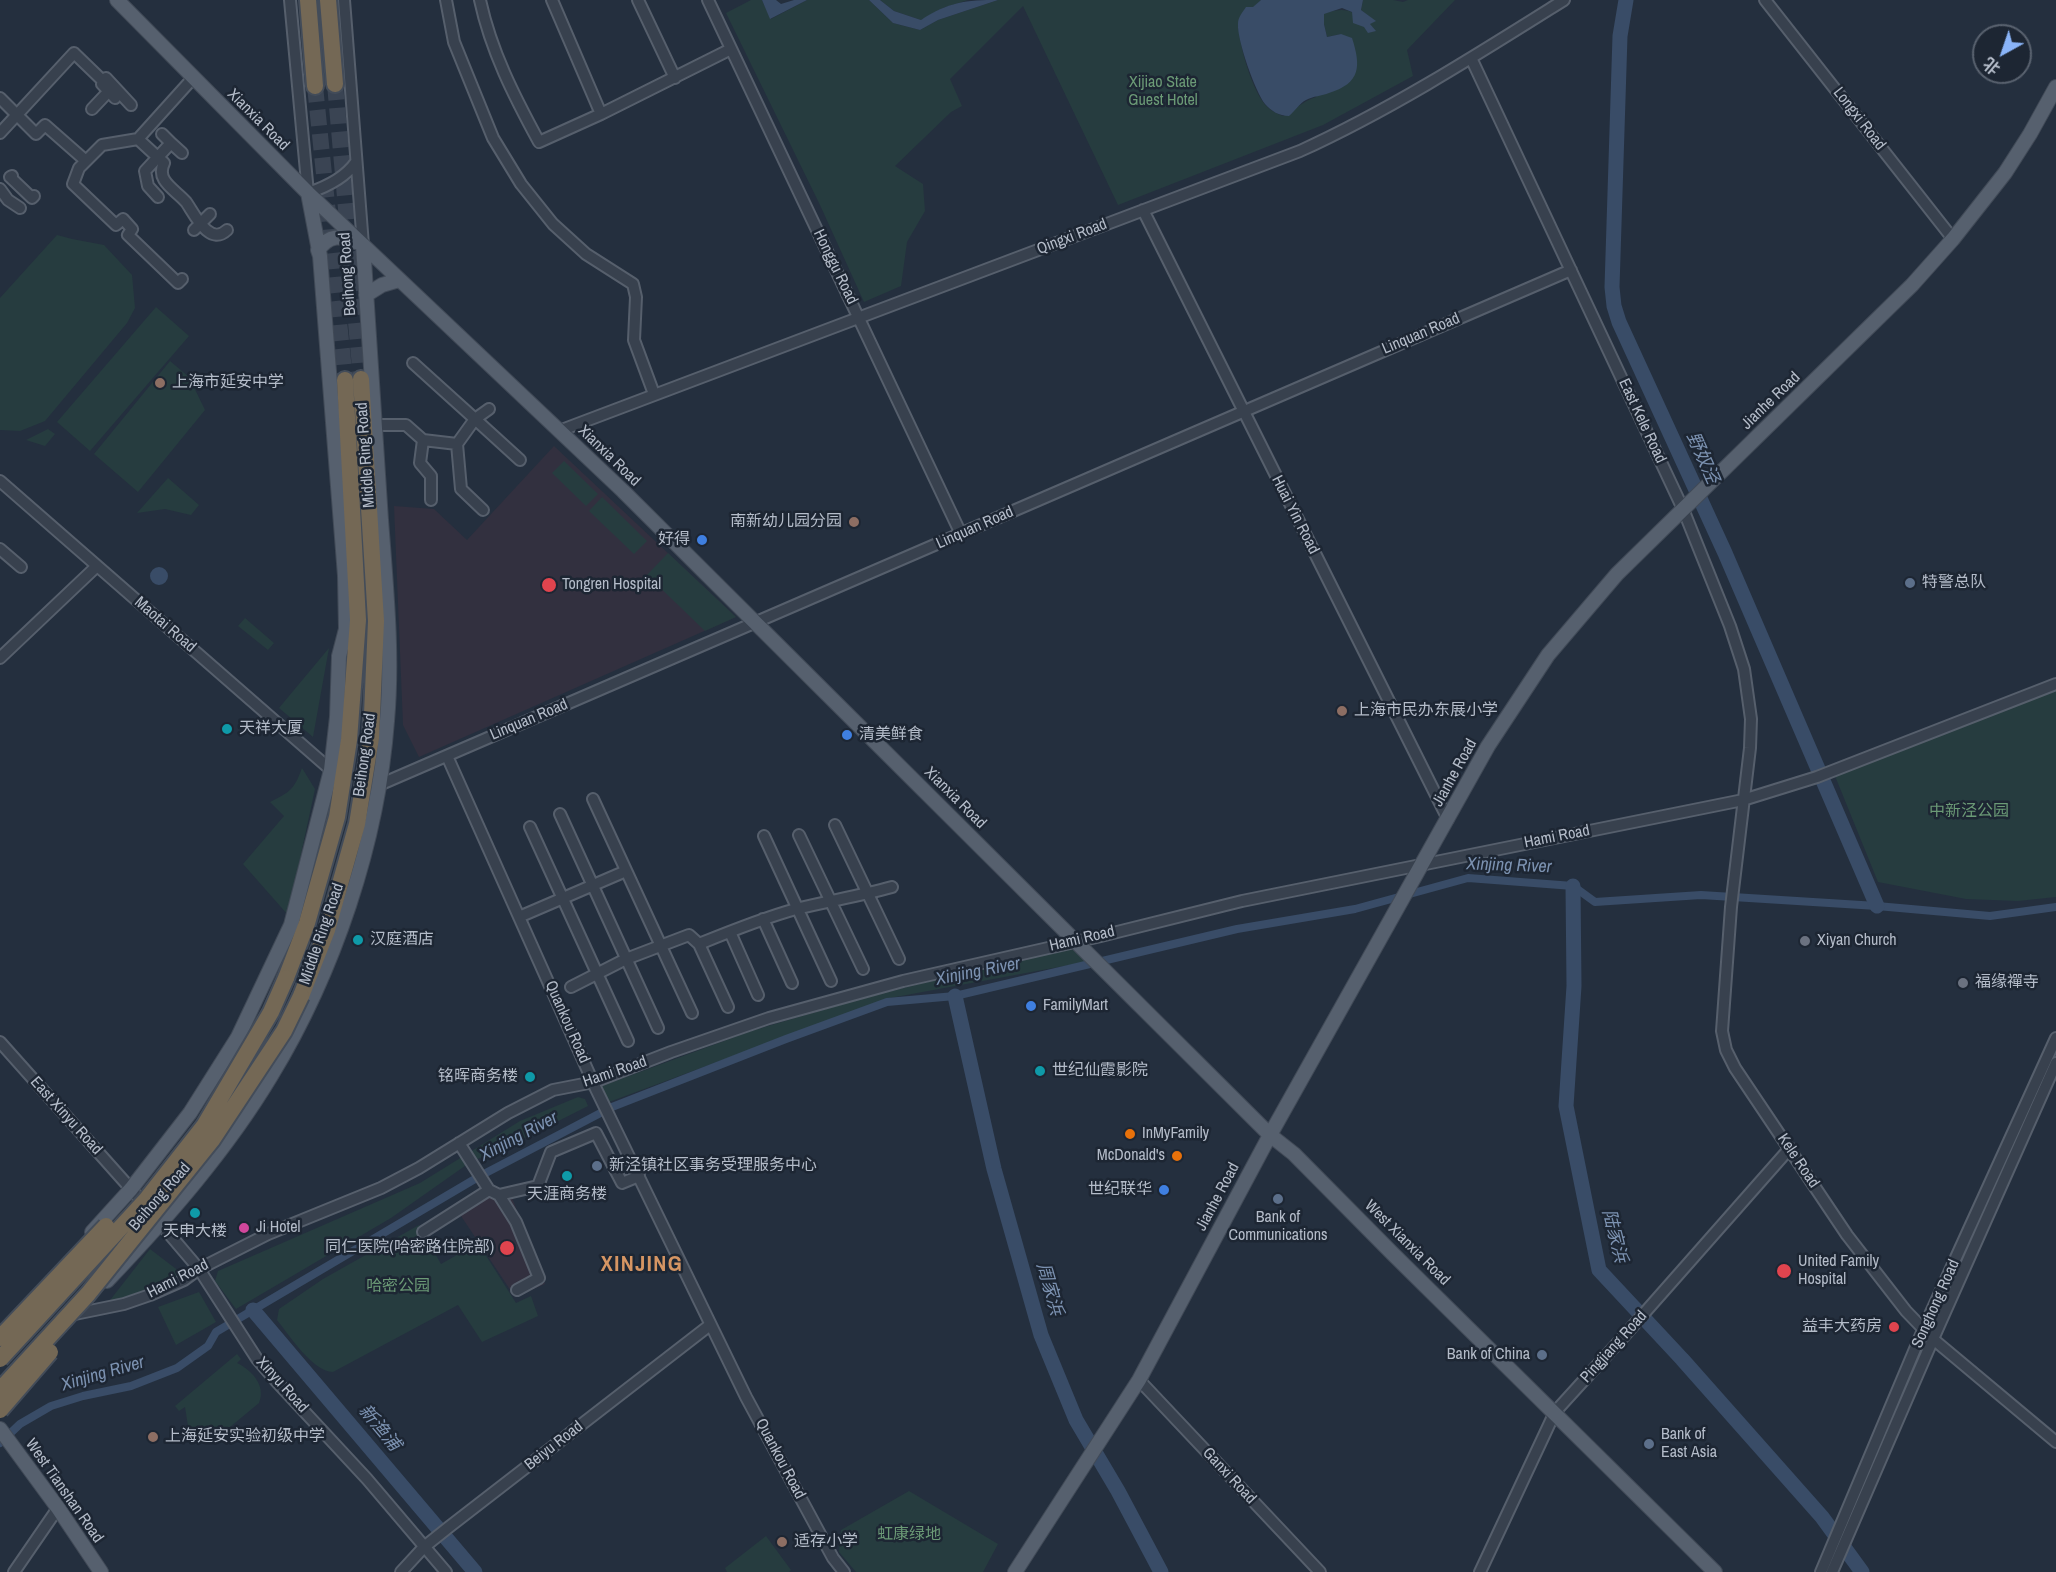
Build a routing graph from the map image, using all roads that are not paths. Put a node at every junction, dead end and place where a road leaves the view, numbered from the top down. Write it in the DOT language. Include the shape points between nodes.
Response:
graph roads {
  1 [pos="117,0"];
  2 [pos="290,0"];
  3 [pos="308,0"];
  4 [pos="328,0"];
  5 [pos="344,0"];
  6 [pos="446,0"];
  7 [pos="480,0"];
  8 [pos="552,0"];
  9 [pos="638,0"];
  10 [pos="708,0"];
  11 [pos="1564,0"];
  12 [pos="1765,0"];
  13 [pos="731,50"];
  14 [pos="1471,58"];
  15 [pos="194,78"];
  16 [pos="675,78"];
  17 [pos="335,84"];
  18 [pos="315,86"];
  19 [pos="2056,87"];
  20 [pos="110,88"];
  21 [pos="0,98"];
  22 [pos="131,105"];
  23 [pos="92,109"];
  24 [pos="602,114"];
  25 [pos="17,115"];
  26 [pos="0,133"];
  27 [pos="162,134"];
  28 [pos="138,139"];
  29 [pos="171,143"];
  30 [pos="182,153"];
  31 [pos="158,158"];
  32 [pos="86,161"];
  33 [pos="356,162"];
  34 [pos="12,176"];
  35 [pos="20,186"];
  36 [pos="0,189"];
  37 [pos="308,193"];
  38 [pos="34,196"];
  39 [pos="158,197"];
  40 [pos="8,200"];
  41 [pos="20,208"];
  42 [pos="1143,210"];
  43 [pos="210,214"];
  44 [pos="197,228"];
  45 [pos="227,230"];
  46 [pos="1953,239"];
  47 [pos="363,245"];
  48 [pos="318,250"];
  49 [pos="1571,270"];
  50 [pos="182,279"];
  51 [pos="399,280"];
  52 [pos="366,295"];
  53 [pos="859,316"];
  54 [pos="413,363"];
  55 [pos="654,394"];
  56 [pos="489,409"];
  57 [pos="1242,411"];
  58 [pos="475,419"];
  59 [pos="375,425"];
  60 [pos="559,431"];
  61 [pos="423,440"];
  62 [pos="458,444"];
  63 [pos="520,460"];
  64 [pos="0,481"];
  65 [pos="430,500"];
  66 [pos="1683,509"];
  67 [pos="483,510"];
  68 [pos="961,534"];
  69 [pos="0,549"];
  70 [pos="97,566"];
  71 [pos="21,567"];
  72 [pos="387,610"];
  73 [pos="754,623"];
  74 [pos="0,658"];
  75 [pos="2056,684"];
  76 [pos="371,738"];
  77 [pos="447,756"];
  78 [pos="331,770"];
  79 [pos="379,785"];
  80 [pos="593,799"];
  81 [pos="1743,800"];
  82 [pos="560,814"];
  83 [pos="1448,819"];
  84 [pos="836,825"];
  85 [pos="530,827"];
  86 [pos="799,835"];
  87 [pos="764,836"];
  88 [pos="1423,864"];
  89 [pos="626,871"];
  90 [pos="593,886"];
  91 [pos="892,887"];
  92 [pos="868,894"];
  93 [pos="563,899"];
  94 [pos="831,902"];
  95 [pos="797,909"];
  96 [pos="519,918"];
  97 [pos="763,919"];
  98 [pos="729,932"];
  99 [pos="1073,941"];
  100 [pos="699,944"];
  101 [pos="660,945"];
  102 [pos="626,959"];
  103 [pos="899,959"];
  104 [pos="863,969"];
  105 [pos="597,974"];
  106 [pos="831,981"];
  107 [pos="792,983"];
  108 [pos="571,987"];
  109 [pos="758,995"];
  110 [pos="728,1007"];
  111 [pos="271,1012"];
  112 [pos="692,1013"];
  113 [pos="658,1028"];
  114 [pos="2056,1038"];
  115 [pos="628,1041"];
  116 [pos="0,1042"];
  117 [pos="2056,1063"];
  118 [pos="595,1085"];
  119 [pos="1270,1135"];
  120 [pos="459,1143"];
  121 [pos="1790,1148"];
  122 [pos="639,1176"];
  123 [pos="131,1189"];
  124 [pos="494,1193"];
  125 [pos="160,1223"];
  126 [pos="423,1232"];
  127 [pos="199,1269"];
  128 [pos="517,1290"];
  129 [pos="88,1294"];
  130 [pos="75,1314"];
  131 [pos="710,1325"];
  132 [pos="1923,1330"];
  133 [pos="0,1334"];
  134 [pos="0,1338"];
  135 [pos="1933,1339"];
  136 [pos="0,1359"];
  137 [pos="1139,1380"];
  138 [pos="0,1390"];
  139 [pos="0,1396"];
  140 [pos="0,1410"];
  141 [pos="1555,1412"];
  142 [pos="0,1429"];
  143 [pos="2056,1442"];
  144 [pos="1860,1495"];
  145 [pos="58,1508"];
  146 [pos="429,1544"];
  147 [pos="1825,1571"];
  148 [pos="14,1572"];
  149 [pos="100,1572"];
  150 [pos="401,1572"];
  151 [pos="446,1572"];
  152 [pos="844,1572"];
  153 [pos="1015,1572"];
  154 [pos="1320,1572"];
  155 [pos="1480,1572"];
  156 [pos="1715,1572"];
  1 -- 15 [label="main road, Xianxia Road"];
  2 -- 37 [label="street, Beihong Road"];
  3 -- 18 [label="highway"];
  4 -- 17 [label="highway"];
  5 -- 33 [label="street, Beihong Road"];
  6 -- 55 [label="street" via="454,42 493,138 521,184 553,224 586,254 633,284 634,340"];
  7 -- 24 [label="street" via="486,29 514,96 539,142"];
  8 -- 24 [label="street"];
  9 -- 16 [label="street"];
  10 -- 13 [label="street, Honggu Road"];
  11 -- 14 [label="street, Qingxi Road"];
  12 -- 46 [label="street, Longxi Road"];
  13 -- 16 [label="street"];
  13 -- 53 [label="street, Honggu Road"];
  14 -- 42 [label="street, Qingxi Road" via="1325,139"];
  14 -- 49 [label="street, East Kele Road"];
  15 -- 28 [label="street"];
  15 -- 37 [label="main road, Xianxia Road"];
  16 -- 24 [label="street"];
  19 -- 46 [label="main road, Jianhe Road" via="2005,172"];
  20 -- 22 [label="street"];
  20 -- 23 [label="street"];
  20 -- 25 [label="street" via="74,53"];
  21 -- 25 [label="street"];
  25 -- 26 [label="street"];
  25 -- 32 [label="street" via="36,134 45,124"];
  27 -- 29 [label="street"];
  28 -- 31 [label="street"];
  28 -- 32 [label="street" via="102,145"];
  29 -- 30 [label="street"];
  29 -- 31 [label="street"];
  31 -- 39 [label="street" via="145,171 148,186"];
  31 -- 44 [label="street" via="164,163 161,169 166,183 188,199"];
  32 -- 50 [label="street" via="73,184 116,225 123,219 132,229 128,235 178,283"];
  33 -- 37 [label="street" via="346,174"];
  33 -- 47 [label="street, Beihong Road"];
  34 -- 35 [label="street"];
  35 -- 38 [label="street"];
  35 -- 40 [label="street"];
  36 -- 40 [label="street"];
  37 -- 47 [label="main road, Xianxia Road"];
  37 -- 48 [label="main road, Beihong Road"];
  40 -- 41 [label="street"];
  42 -- 53 [label="street, Qingxi Road"];
  42 -- 57 [label="street, Huai Yin Road"];
  43 -- 44 [label="street"];
  44 -- 45 [label="street" via="217,235"];
  46 -- 66 [label="main road, Jianhe Road" via="1912,285"];
  47 -- 48 [label="main road" via="334,237"];
  47 -- 51 [label="main road, Xianxia Road"];
  47 -- 52 [label="main road, Beihong Road"];
  48 -- 78 [label="main road, Beihong Road" via="345,576 346,629 339,656"];
  49 -- 57 [label="street, Linquan Road"];
  49 -- 66 [label="street, East Kele Road"];
  51 -- 52 [label="main road"];
  51 -- 60 [label="main road, Xianxia Road"];
  52 -- 59 [label="main road, Beihong Road"];
  53 -- 55 [label="street, Qingxi Road"];
  53 -- 68 [label="street, Honggu Road"];
  54 -- 58 [label="street"];
  55 -- 60 [label="street, Qingxi Road"];
  56 -- 58 [label="street"];
  57 -- 68 [label="street, Linquan Road"];
  57 -- 83 [label="street, Huai Yin Road"];
  58 -- 62 [label="street"];
  58 -- 63 [label="street"];
  59 -- 61 [label="street" via="406,425"];
  59 -- 72 [label="main road, Beihong Road"];
  60 -- 73 [label="main road, Xianxia Road"];
  61 -- 62 [label="street"];
  61 -- 65 [label="street" via="420,463 431,476"];
  62 -- 67 [label="street" via="461,489"];
  64 -- 70 [label="street, Maotai Road"];
  66 -- 81 [label="street, East Kele Road" via="1744,669 1751,719"];
  66 -- 83 [label="main road, Jianhe Road" via="1617,574 1548,655 1488,746"];
  68 -- 73 [label="street, Linquan Road"];
  69 -- 71 [label="street"];
  70 -- 74 [label="street"];
  70 -- 78 [label="street, Maotai Road"];
  72 -- 76 [label="highway"];
  72 -- 79 [label="main road, Beihong Road" via="390,672"];
  73 -- 77 [label="street, Linquan Road"];
  73 -- 99 [label="main road, Xianxia Road"];
  75 -- 81 [label="street, Hami Road" via="1822,775"];
  76 -- 111 [label="highway, Middle Ring Road, bridge" via="376,621 353,379 358,620 349,740 337,817 307,923"];
  76 -- 129 [label="highway, Middle Ring Road, bridge" via="357,824 327,930 284,1031 212,1140"];
  77 -- 79 [label="street, Linquan Road"];
  77 -- 96 [label="street, Quankou Road"];
  78 -- 123 [label="main road, Beihong Road" via="291,925 238,1037 190,1113"];
  79 -- 125 [label="main road, Beihong Road" via="355,887 335,948 306,1011 243,1119"];
  80 -- 89 [label="street"];
  81 -- 88 [label="street, Hami Road"];
  81 -- 121 [label="street, Kele Road" via="1722,1031 1735,1068"];
  82 -- 90 [label="street"];
  83 -- 88 [label="main road, Jianhe Road"];
  84 -- 92 [label="street"];
  85 -- 93 [label="street"];
  86 -- 94 [label="street"];
  87 -- 95 [label="street"];
  88 -- 99 [label="street, Hami Road"];
  88 -- 119 [label="main road, Jianhe Road"];
  89 -- 90 [label="street"];
  89 -- 101 [label="street"];
  90 -- 93 [label="street"];
  90 -- 102 [label="street"];
  91 -- 92 [label="street"];
  92 -- 94 [label="street"];
  92 -- 103 [label="street"];
  93 -- 96 [label="street"];
  93 -- 105 [label="street"];
  94 -- 95 [label="street"];
  94 -- 104 [label="street"];
  95 -- 97 [label="street"];
  95 -- 106 [label="street"];
  96 -- 118 [label="street, Quankou Road"];
  97 -- 98 [label="street"];
  97 -- 107 [label="street"];
  98 -- 100 [label="street"];
  98 -- 109 [label="street"];
  99 -- 118 [label="street, Hami Road" via="903,981 770,1018 671,1052"];
  99 -- 119 [label="main road, West Xianxia Road"];
  100 -- 101 [label="street" via="689,935"];
  100 -- 110 [label="street"];
  101 -- 102 [label="street"];
  101 -- 112 [label="street"];
  102 -- 105 [label="street"];
  102 -- 113 [label="street"];
  105 -- 108 [label="street"];
  105 -- 115 [label="street"];
  111 -- 134 [label="highway, bridge" via="212,1099 149,1181"];
  111 -- 136 [label="highway, Middle Ring Road, bridge" via="204,1126 146,1200"];
  114 -- 132 [label="street, Songhong Road"];
  116 -- 123 [label="street, East Xinyu Road"];
  117 -- 135 [label="street, Songhong Road"];
  118 -- 120 [label="street, Hami Road" via="553,1090"];
  118 -- 122 [label="street, Quankou Road"];
  119 -- 137 [label="main road, Jianhe Road"];
  119 -- 141 [label="main road, West Xianxia Road" via="1294,1154"];
  120 -- 124 [label="street"];
  120 -- 127 [label="street, Hami Road" via="381,1188 268,1234"];
  121 -- 132 [label="street, Kele Road" via="1847,1235"];
  121 -- 141 [label="street, Pingjiang Road"];
  122 -- 124 [label="street" via="622,1183 596,1133 551,1152 538,1186"];
  122 -- 131 [label="street, Quankou Road"];
  123 -- 125 [label="street, Xinyu Road"];
  123 -- 133 [label="main road, Beihong Road"];
  124 -- 126 [label="street"];
  124 -- 128 [label="street" via="516,1222 539,1278"];
  125 -- 127 [label="street, Xinyu Road"];
  125 -- 130 [label="main road, Beihong Road"];
  127 -- 130 [label="street, Hami Road" via="150,1295"];
  127 -- 146 [label="street, Xinyu Road" via="276,1381"];
  129 -- 138 [label="highway, Middle Ring Road, bridge"];
  129 -- 140 [label="highway, bridge" via="63,1336"];
  130 -- 139 [label="main road, Beihong Road"];
  131 -- 146 [label="street, Beiyu Road"];
  131 -- 152 [label="street, Quankou Road"];
  132 -- 135 [label="street, Kele Road"];
  132 -- 144 [label="street, Songhong Road"];
  135 -- 143 [label="street, Kele Road"];
  135 -- 144 [label="street, Songhong Road"];
  137 -- 153 [label="main road, Jianhe Road"];
  137 -- 154 [label="street, Ganxi Road"];
  141 -- 155 [label="street, Pingjiang Road"];
  141 -- 156 [label="main road, West Xianxia Road"];
  142 -- 145 [label="main road, West Tianshan Road"];
  144 -- 147 [label="street, Songhong Road"];
  145 -- 148 [label="street"];
  145 -- 149 [label="main road, West Tianshan Road"];
  146 -- 150 [label="street, Beiyu Road"];
  146 -- 151 [label="street, Xinyu Road"];
}
